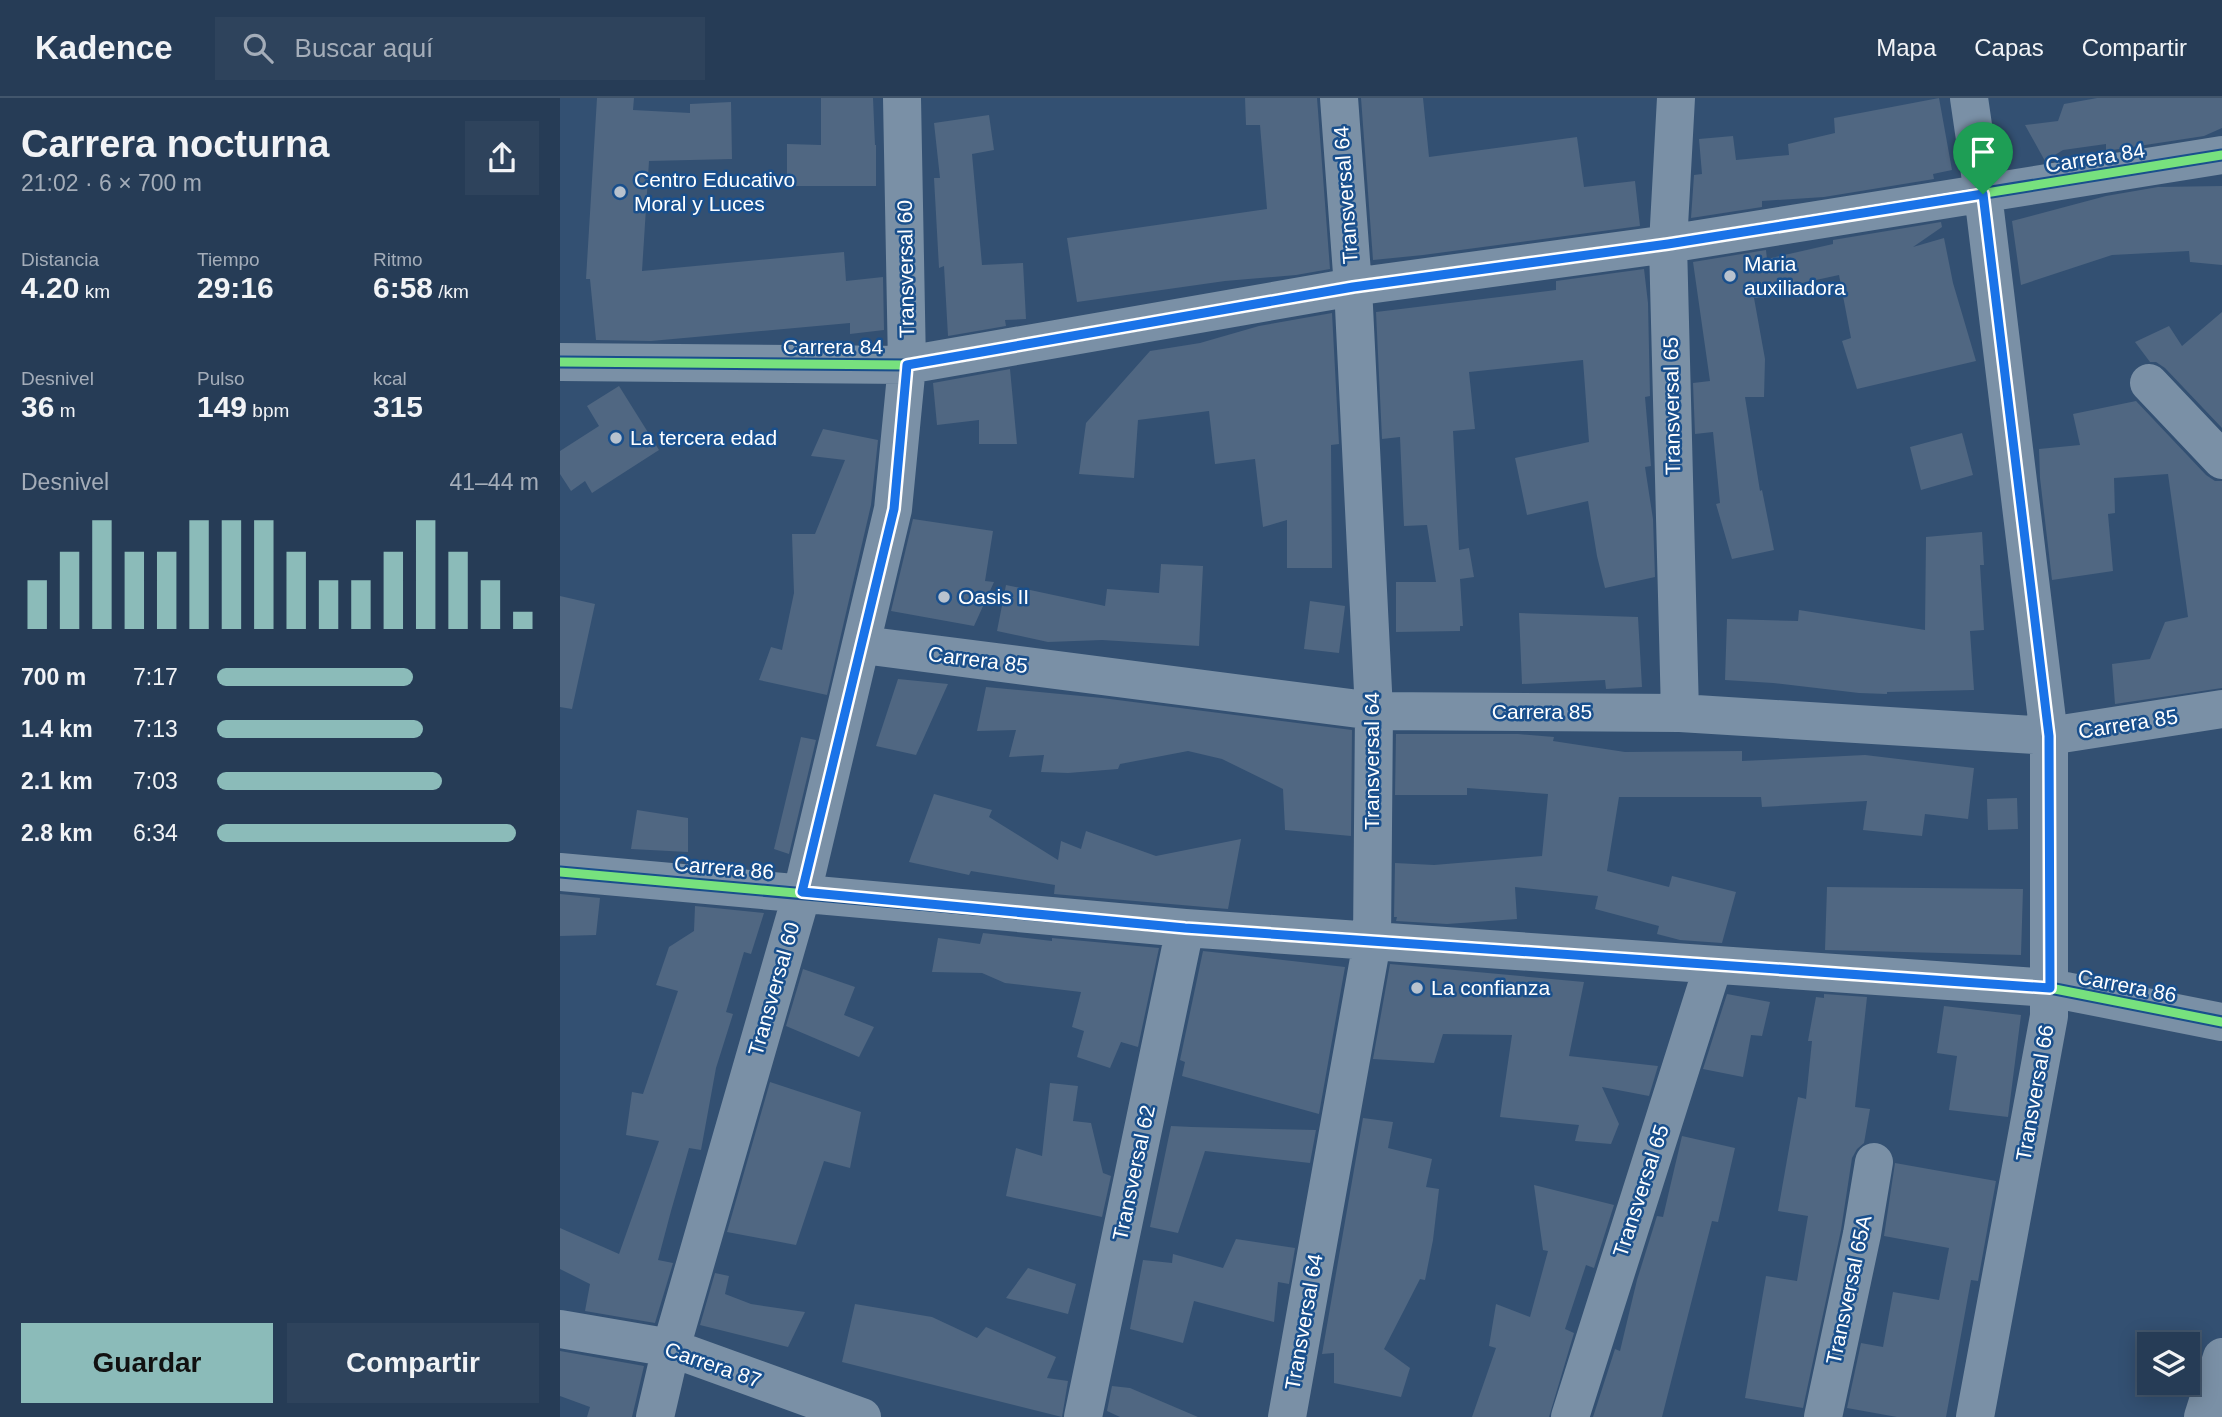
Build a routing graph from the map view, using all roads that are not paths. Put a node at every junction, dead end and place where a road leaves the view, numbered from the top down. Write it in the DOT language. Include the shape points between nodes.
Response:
graph roads {
  1 [pos="902,98"];
  2 [pos="1339,98"];
  3 [pos="1676,98"];
  4 [pos="1969,98"];
  5 [pos="2222,155"];
  6 [pos="1983,194"];
  7 [pos="1668,244"];
  8 [pos="1353,287"];
  9 [pos="560,362"];
  10 [pos="907,365"];
  11 [pos="2149,383"];
  12 [pos="2222,460"];
  13 [pos="863,645"];
  14 [pos="2222,709"];
  15 [pos="1374,711"];
  16 [pos="1680,713"];
  17 [pos="2049,736"];
  18 [pos="560,872"];
  19 [pos="802,892"];
  20 [pos="1185,928"];
  21 [pos="1372,942"];
  22 [pos="1713,966"];
  23 [pos="2050,988"];
  24 [pos="2222,1022"];
  25 [pos="1874,1162"];
  26 [pos="560,1329"];
  27 [pos="671,1348"];
  28 [pos="2222,1357"];
  29 [pos="655,1417"];
  30 [pos="862,1417"];
  31 [pos="1083,1417"];
  32 [pos="1287,1417"];
  33 [pos="1570,1417"];
  34 [pos="1823,1417"];
  35 [pos="1975,1417"];
  36 [pos="2203,1417"];
  1 -- 10 [label="street, Transversal 60"];
  2 -- 8 [label="street, Transversal 64"];
  3 -- 7 [label="street, Transversal 65"];
  4 -- 6 [label="street, Transversal 66"];
  5 -- 6 [label="street, Carrera 84"];
  6 -- 7 [label="street, Carrera 84"];
  6 -- 17 [label="street, Transversal 66"];
  7 -- 8 [label="street, Carrera 84"];
  7 -- 16 [label="street, Transversal 65"];
  8 -- 10 [label="street, Carrera 84"];
  8 -- 15 [label="street, Transversal 64"];
  9 -- 10 [label="street, Carrera 84"];
  10 -- 13 [label="street, Transversal 60" via="894,509"];
  11 -- 12 [label="street"];
  13 -- 15 [label="street, Carrera 85"];
  13 -- 19 [label="street, Transversal 60"];
  14 -- 17 [label="street, Carrera 85"];
  15 -- 16 [label="street, Carrera 85"];
  15 -- 21 [label="street, Transversal 64"];
  16 -- 17 [label="street, Carrera 85"];
  17 -- 23 [label="street, Transversal 66"];
  18 -- 19 [label="street, Carrera 86"];
  19 -- 20 [label="street, Carrera 86"];
  19 -- 27 [label="street, Transversal 60"];
  20 -- 21 [label="street, Carrera 86"];
  20 -- 31 [label="street, Transversal 62"];
  21 -- 22 [label="street, Carrera 86"];
  21 -- 32 [label="street, Transversal 64"];
  22 -- 23 [label="street, Carrera 86"];
  22 -- 33 [label="street, Transversal 65"];
  23 -- 24 [label="street, Carrera 86"];
  23 -- 35 [label="street, Transversal 66" via="2049,1017"];
  25 -- 34 [label="street, Transversal 65A"];
  26 -- 27 [label="street, Carrera 87"];
  27 -- 29 [label="street, Transversal 60"];
  27 -- 30 [label="street, Carrera 87"];
  28 -- 36 [label="street"];
}
